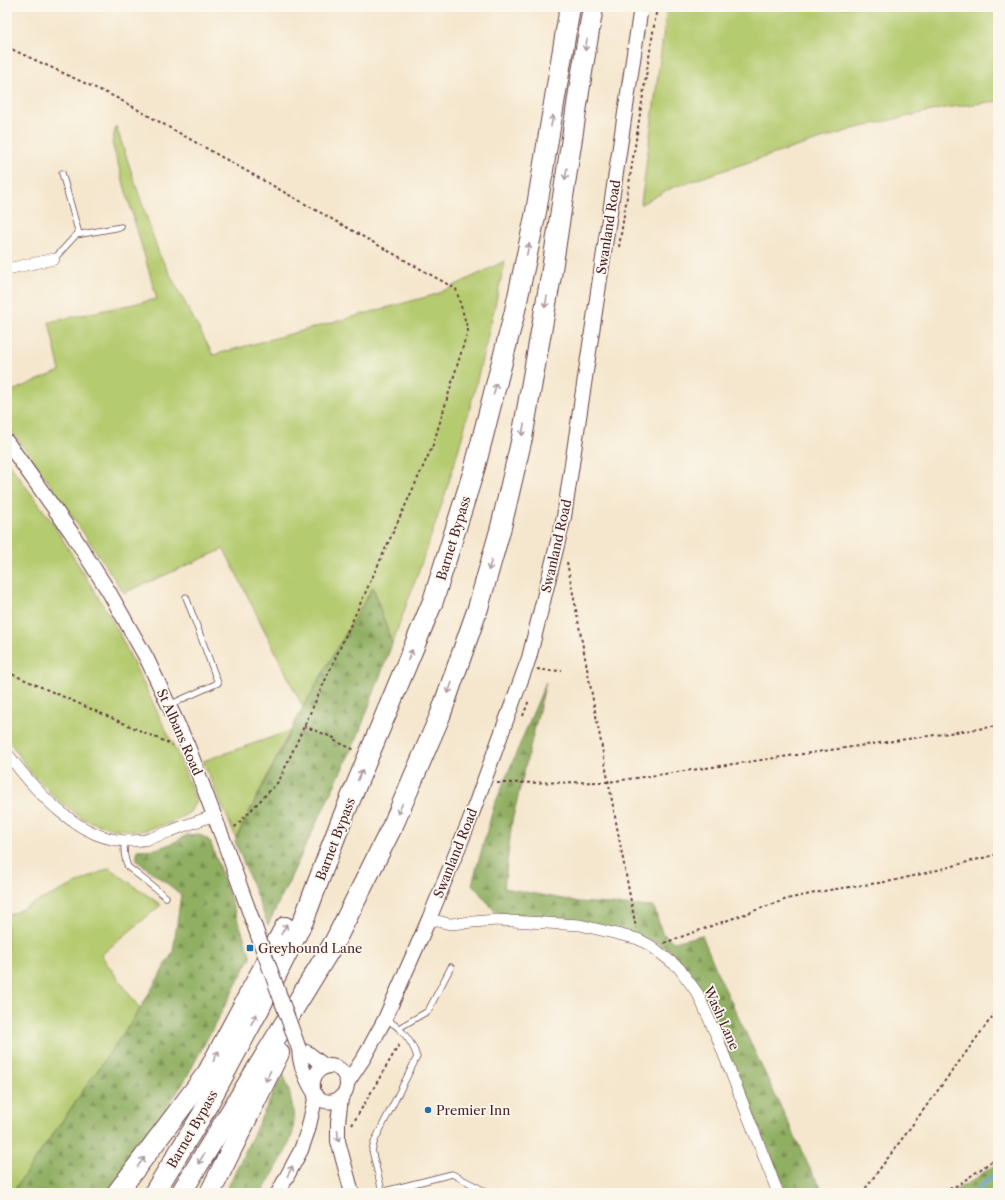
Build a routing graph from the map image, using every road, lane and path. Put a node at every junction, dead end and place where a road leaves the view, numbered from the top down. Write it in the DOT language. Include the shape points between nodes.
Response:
graph roads {
  1 [pos="570,7"];
  2 [pos="593,7"];
  3 [pos="641,7"];
  4 [pos="7,47"];
  5 [pos="62,173"];
  6 [pos="121,226"];
  7 [pos="80,234"];
  8 [pos="54,260"];
  9 [pos="7,269"];
  10 [pos="7,442"];
  11 [pos="566,558"];
  12 [pos="186,597"];
  13 [pos="526,666"];
  14 [pos="562,670"];
  15 [pos="7,672"];
  16 [pos="169,705"];
  17 [pos="304,726"];
  18 [pos="998,726"];
  19 [pos="187,744"];
  20 [pos="351,748"];
  21 [pos="7,753"];
  22 [pos="608,782"];
  23 [pos="496,783"];
  24 [pos="214,815"];
  25 [pos="340,824"];
  26 [pos="223,839"];
  27 [pos="124,841"];
  28 [pos="998,854"];
  29 [pos="166,896"];
  30 [pos="429,920"];
  31 [pos="638,939"];
  32 [pos="335,940"];
  33 [pos="651,946"];
  34 [pos="451,967"];
  35 [pos="998,1009"];
  36 [pos="385,1019"];
  37 [pos="399,1028"];
  38 [pos="404,1035"];
  39 [pos="300,1049"];
  40 [pos="326,1067"];
  41 [pos="344,1077"];
  42 [pos="314,1092"];
  43 [pos="341,1098"];
  44 [pos="351,1127"];
  45 [pos="998,1157"];
  46 [pos="380,1192"];
  47 [pos="117,1193"];
  48 [pos="154,1193"];
  49 [pos="181,1193"];
  50 [pos="210,1193"];
  51 [pos="278,1193"];
  52 [pos="352,1193"];
  53 [pos="489,1193"];
  54 [pos="778,1193"];
  55 [pos="862,1193"];
  56 [pos="938,1193"];
  25 -- 1 [label="highway, Barnet Bypass, one-way" via="433,601 475,467 514,315 536,212"];
  2 -- 32 [label="highway, Barnet Bypass, one-way" via="522,438 501,527 478,608 440,716 394,823"];
  3 -- 13 [label="street, Swanland Road" via="564,516"];
  4 -- 17 [label="path" via="117,98 456,289 468,330 433,445"];
  5 -- 7 [label="lane"];
  6 -- 7 [label="lane"];
  7 -- 8 [label="lane" via="76,235"];
  8 -- 9 [label="street"];
  10 -- 16 [label="street, St Albans Road" via="71,532 109,592 147,659"];
  11 -- 22 [label="path"];
  12 -- 16 [label="lane" via="218,683"];
  13 -- 14 [label="path" via="551,671"];
  13 -- 30 [label="street, Swanland Road"];
  15 -- 19 [label="path" via="178,747"];
  16 -- 19 [label="street, St Albans Road"];
  17 -- 20 [label="path"];
  17 -- 26 [label="path" via="279,781"];
  18 -- 22 [label="path"];
  19 -- 24 [label="street, St Albans Road"];
  21 -- 27 [label="street" via="62,813 81,827 98,835"];
  22 -- 23 [label="path"];
  22 -- 31 [label="path"];
  24 -- 26 [label="street, St Albans Road"];
  24 -- 27 [label="street" via="147,840"];
  47 -- 25 [label="highway, one-way" via="208,1072"];
  48 -- 25 [label="highway, Barnet Bypass, one-way" via="202,1115 259,1009 304,918"];
  26 -- 39 [label="street, St Albans Road, bridge"];
  27 -- 29 [label="lane" via="128,867"];
  28 -- 33 [label="path" via="930,872 787,899"];
  30 -- 31 [label="street, Wash Lane" via="450,924 496,920 574,925"];
  30 -- 36 [label="street, Swanland Road"];
  31 -- 33 [label="street, Wash Lane"];
  32 -- 49 [label="highway, Barnet Bypass, one-way"];
  32 -- 50 [label="highway, one-way"];
  33 -- 54 [label="street, Wash Lane" via="679,968 698,994"];
  34 -- 37 [label="lane" via="428,1011"];
  35 -- 55 [label="path"];
  36 -- 37 [label="lane"];
  36 -- 41 [label="street, Swanland Road" via="365,1056"];
  37 -- 38 [label="lane"];
  38 -- 44 [label="path"];
  38 -- 46 [label="lane" via="414,1046 417,1057 372,1150"];
  39 -- 40 [label="street"];
  39 -- 42 [label="street, St Albans Road" via="300,1059"];
  40 -- 41 [label="street" via="331,1066"];
  40 -- 42 [label="street" via="313,1077"];
  41 -- 43 [label="street" via="347,1088"];
  42 -- 43 [label="street" via="320,1099 331,1102"];
  51 -- 42 [label="street, one-way" via="301,1150 308,1130"];
  43 -- 52 [label="street, one-way" via="338,1141"];
  45 -- 56 [label="path" via="958,1185"];
  46 -- 53 [label="lane" via="452,1174"];
}
